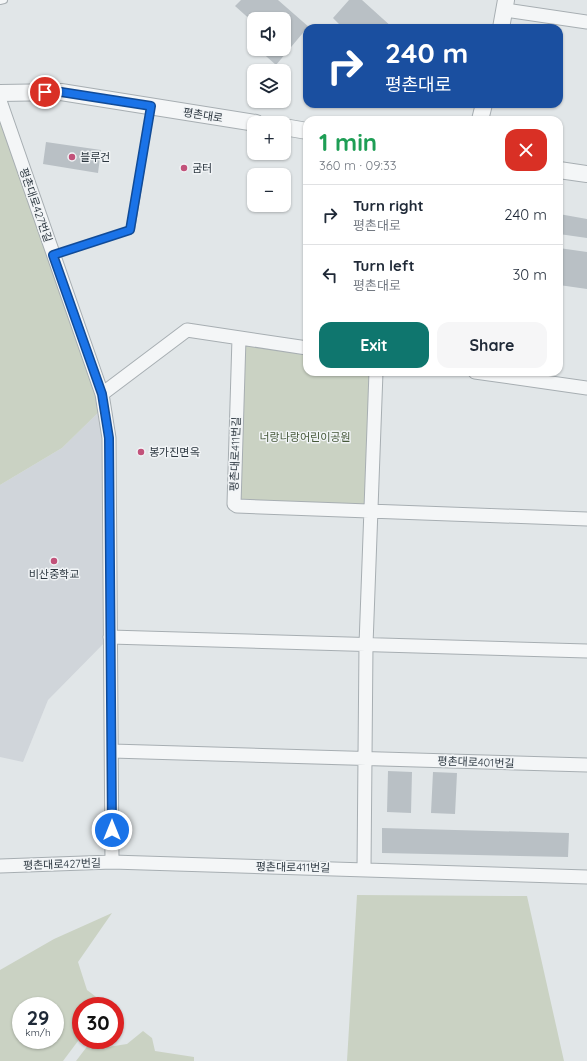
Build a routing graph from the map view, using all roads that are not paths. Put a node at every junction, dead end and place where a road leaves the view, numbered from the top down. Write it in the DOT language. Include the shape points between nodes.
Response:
graph roads {
  1 [pos="4,0"];
  2 [pos="0,2"];
  3 [pos="506,5"];
  4 [pos="587,22"];
  5 [pos="502,24"];
  6 [pos="0,93"];
  7 [pos="0,101"];
  8 [pos="151,106"];
  9 [pos="247,122"];
  10 [pos="291,128"];
  11 [pos="303,130"];
  12 [pos="563,171"];
  13 [pos="587,174"];
  14 [pos="53,255"];
  15 [pos="239,338"];
  16 [pos="303,347"];
  17 [pos="376,376"];
  18 [pos="503,376"];
  19 [pos="587,388"];
  20 [pos="102,394"];
  21 [pos="370,512"];
  22 [pos="587,519"];
  23 [pos="110,637"];
  24 [pos="366,645"];
  25 [pos="587,651"];
  26 [pos="112,751"];
  27 [pos="365,759"];
  28 [pos="587,765"];
  29 [pos="112,862"];
  30 [pos="0,866"];
  31 [pos="364,869"];
  32 [pos="587,877"];
  1 -- 2 [label="lane"];
  3 -- 4 [label="street"];
  3 -- 5 [label="street"];
  6 -- 8 [label="street, 평촌대로" via="61,92"];
  7 -- 14 [label="street, 평촌대로427번길"];
  8 -- 9 [label="street, 평촌대로"];
  8 -- 14 [label="lane" via="130,230"];
  10 -- 11 [label="street"];
  12 -- 13 [label="street"];
  14 -- 20 [label="street, 평촌대로427번길"];
  15 -- 16 [label="street"];
  15 -- 20 [label="street" via="187,330"];
  15 -- 21 [label="street, 평촌대로411번길" via="234,504"];
  17 -- 21 [label="street"];
  18 -- 19 [label="street"];
  20 -- 23 [label="street, 평촌대로427번길" via="109,438"];
  21 -- 22 [label="street"];
  21 -- 24 [label="street"];
  23 -- 24 [label="street"];
  23 -- 26 [label="street, 평촌대로427번길"];
  24 -- 25 [label="street"];
  24 -- 27 [label="street"];
  26 -- 27 [label="street"];
  26 -- 29 [label="street, 평촌대로427번길"];
  27 -- 28 [label="street, 평촌대로401번길"];
  27 -- 31 [label="street"];
  29 -- 30 [label="street, 평촌대로427번길"];
  29 -- 31 [label="street, 평촌대로411번길"];
  31 -- 32 [label="street, 평촌대로411번길"];
}
